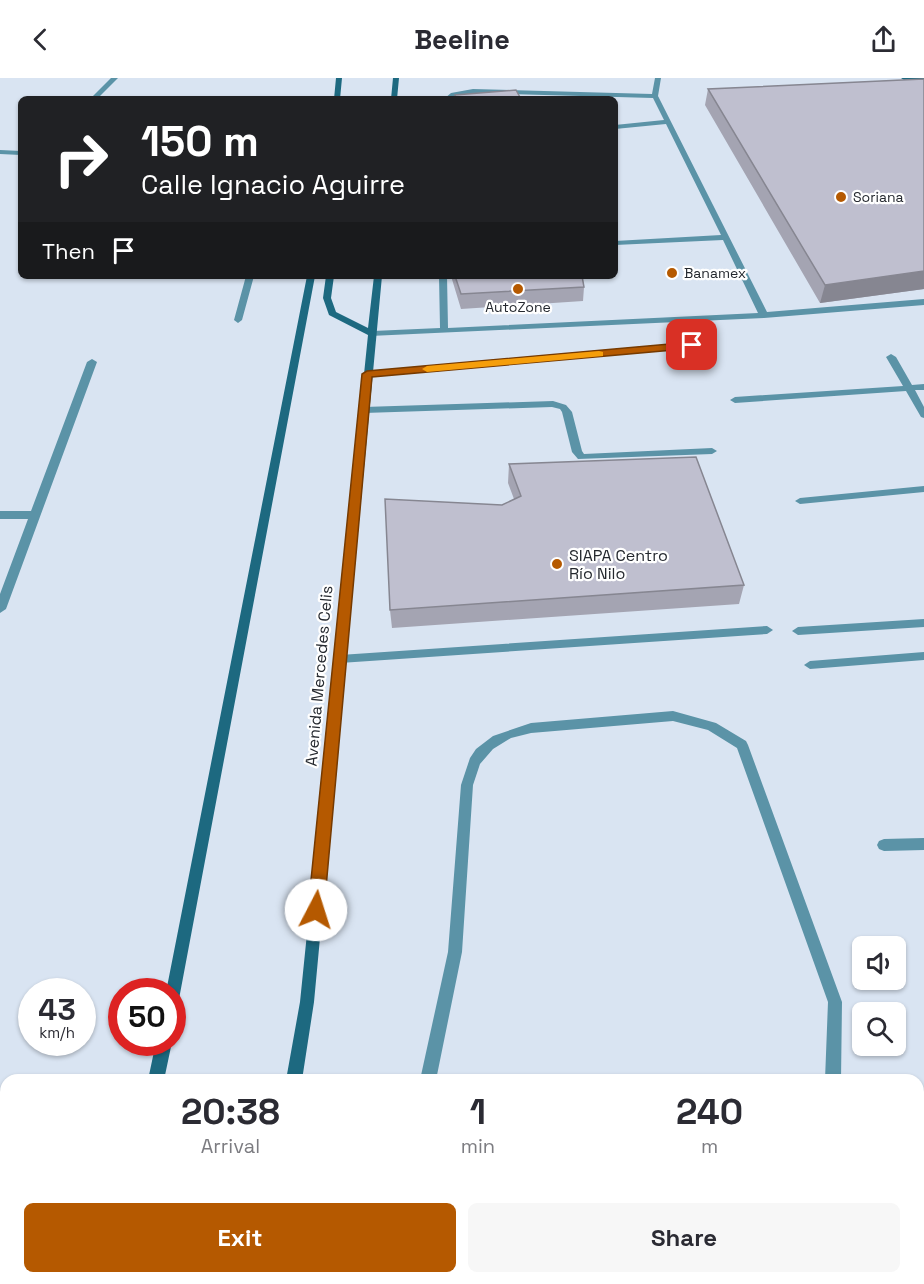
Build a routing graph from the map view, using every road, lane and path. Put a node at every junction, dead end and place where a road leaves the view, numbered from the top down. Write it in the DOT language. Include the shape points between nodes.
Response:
graph roads {
  1 [pos="115,78"];
  2 [pos="339,78"];
  3 [pos="396,78"];
  4 [pos="658,78"];
  5 [pos="904,78"];
  6 [pos="924,78"];
  7 [pos="96,96"];
  8 [pos="337,96"];
  9 [pos="394,96"];
  10 [pos="451,96"];
  11 [pos="655,96"];
  12 [pos="669,122"];
  13 [pos="618,127"];
  14 [pos="0,152"];
  15 [pos="18,153"];
  16 [pos="726,237"];
  17 [pos="618,243"];
  18 [pos="248,279"];
  19 [pos="310,279"];
  20 [pos="330,279"];
  21 [pos="378,279"];
  22 [pos="443,279"];
  23 [pos="924,302"];
  24 [pos="764,315"];
  25 [pos="238,320"];
  26 [pos="444,330"];
  27 [pos="373,334"];
  28 [pos="692,345"];
  29 [pos="891,357"];
  30 [pos="92,362"];
  31 [pos="367,374"];
  32 [pos="924,387"];
  33 [pos="909,388"];
  34 [pos="735,400"];
  35 [pos="364,410"];
  36 [pos="924,415"];
  37 [pos="711,451"];
  38 [pos="924,489"];
  39 [pos="800,501"];
  40 [pos="0,515"];
  41 [pos="35,515"];
  42 [pos="0,609"];
  43 [pos="924,623"];
  44 [pos="767,630"];
  45 [pos="798,631"];
  46 [pos="924,656"];
  47 [pos="340,659"];
  48 [pos="810,665"];
  49 [pos="924,844"];
  50 [pos="884,845"];
  51 [pos="176,978"];
  52 [pos="161,1056"];
  53 [pos="157,1074"];
  54 [pos="295,1074"];
  55 [pos="429,1074"];
  56 [pos="833,1074"];
  1 -- 7 [label="street"];
  2 -- 8 [label="main road"];
  3 -- 9 [label="main road"];
  4 -- 11 [label="street"];
  5 -- 6 [label="main road"];
  10 -- 11 [label="street" via="473,91"];
  11 -- 12 [label="street"];
  12 -- 13 [label="street"];
  12 -- 16 [label="street"];
  14 -- 15 [label="street"];
  16 -- 17 [label="street"];
  16 -- 24 [label="street"];
  18 -- 25 [label="street"];
  19 -- 51 [label="main road"];
  20 -- 27 [label="main road" via="327,298 332,313"];
  21 -- 27 [label="main road, Avenida Mercedes Celis"];
  22 -- 26 [label="street"];
  23 -- 24 [label="street"];
  24 -- 26 [label="street"];
  26 -- 27 [label="street"];
  27 -- 31 [label="main road, Avenida Mercedes Celis"];
  28 -- 31 [label="street"];
  29 -- 33 [label="street"];
  30 -- 41 [label="street"];
  31 -- 35 [label="main road, Avenida Mercedes Celis"];
  32 -- 33 [label="street"];
  33 -- 34 [label="street"];
  33 -- 36 [label="street"];
  35 -- 37 [label="street" via="553,404 567,412 577,452 582,457"];
  35 -- 47 [label="main road, Avenida Mercedes Celis"];
  38 -- 39 [label="street"];
  40 -- 41 [label="street"];
  41 -- 42 [label="street"];
  43 -- 45 [label="street"];
  44 -- 47 [label="street"];
  46 -- 48 [label="street"];
  47 -- 54 [label="main road, Avenida Mercedes Celis" via="307,1002"];
  49 -- 50 [label="street"];
  52 -- 53 [label="main road"];
  55 -- 56 [label="street" via="455,952 466,785 479,753 508,733 531,728 673,716 712,726 742,745 835,1002"];
}
